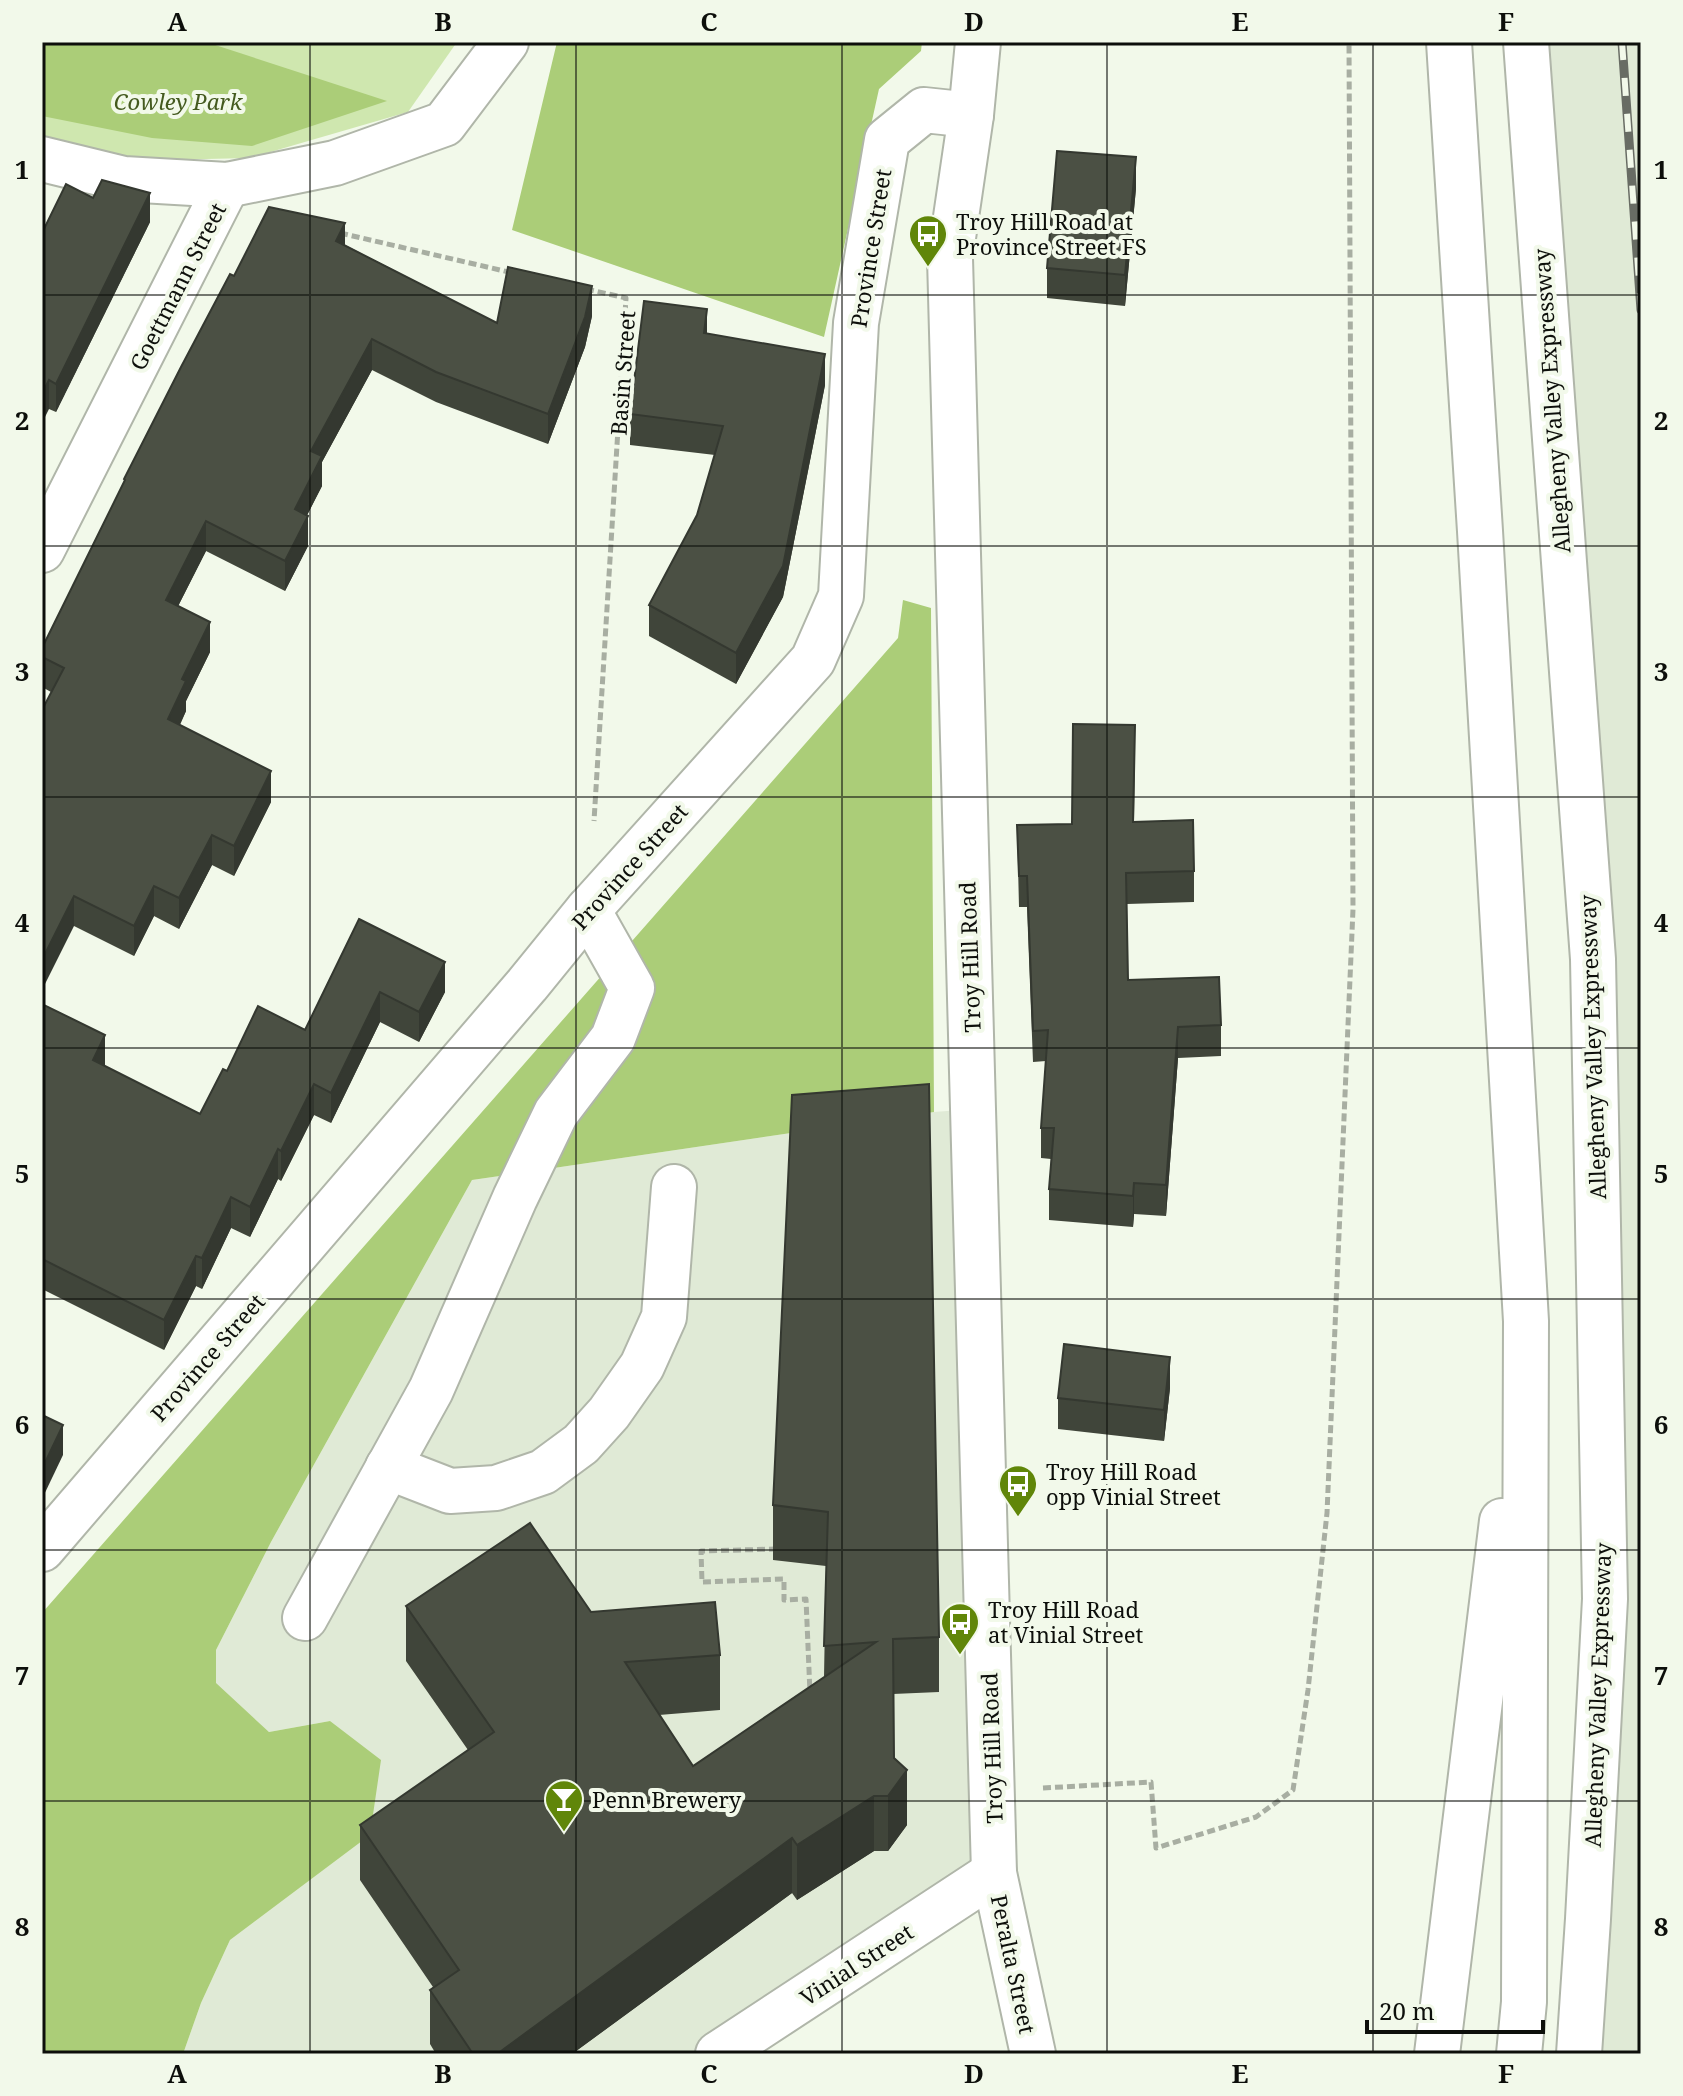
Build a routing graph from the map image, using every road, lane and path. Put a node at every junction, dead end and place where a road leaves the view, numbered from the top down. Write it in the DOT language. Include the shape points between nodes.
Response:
graph roads {
  1 [pos="506,42"];
  2 [pos="978,42"];
  3 [pos="1349,42"];
  4 [pos="1449,42"];
  5 [pos="1526,42"];
  6 [pos="971,115"];
  7 [pos="42,159"];
  8 [pos="227,185"];
  9 [pos="336,232"];
  10 [pos="519,274"];
  11 [pos="580,288"];
  12 [pos="42,550"];
  13 [pos="588,910"];
  14 [pos="674,1187"];
  15 [pos="1526,1321"];
  16 [pos="388,1467"];
  17 [pos="786,1548"];
  18 [pos="42,1549"];
  19 [pos="305,1618"];
  20 [pos="810,1700"];
  21 [pos="993,1822"];
  22 [pos="994,1873"];
  23 [pos="1588,1919"];
  24 [pos="718,2054"];
  25 [pos="1033,2054"];
  26 [pos="1437,2054"];
  27 [pos="1519,2054"];
  28 [pos="1579,2054"];
  29 [pos="1596,2054"];
  1 -- 8 [label="main road, Goettmann Street" via="444,124 335,163"];
  2 -- 6 [label="main road, Troy Hill Road"];
  3 -- 21 [label="path" via="1353,909 1327,1513 1293,1790 1256,1817 1156,1848 1151,1782 1038,1789"];
  4 -- 15 [label="main road"];
  5 -- 23 [label="main road, Allegheny Valley Expressway" via="1593,959 1605,1599"];
  6 -- 13 [label="main road, Province Street" via="924,110 887,140 856,323 841,596 813,660"];
  6 -- 21 [label="main road, Troy Hill Road" via="950,258"];
  7 -- 8 [label="main road" via="124,179"];
  8 -- 12 [label="main road, Goettmann Street"];
  9 -- 10 [label="path"];
  11 -- 13 [label="path, Basin Street" via="626,298"];
  13 -- 16 [label="main road" via="632,988 613,1038 556,1113 431,1390"];
  13 -- 18 [label="main road, Province Street"];
  14 -- 16 [label="main road" via="664,1317 642,1366 581,1444 543,1472 496,1488 450,1491"];
  15 -- 26 [label="main road"];
  15 -- 27 [label="main road" via="1524,1987"];
  16 -- 19 [label="main road"];
  17 -- 20 [label="path" via="701,1551 702,1582 784,1579 784,1600 806,1599"];
  21 -- 22 [label="main road, Troy Hill Road"];
  22 -- 24 [label="main road, Vinial Street"];
  22 -- 25 [label="main road, Peralta Street"];
  23 -- 28 [label="main road, Allegheny Valley Expressway"];
  23 -- 29 [label="main road"];
}
